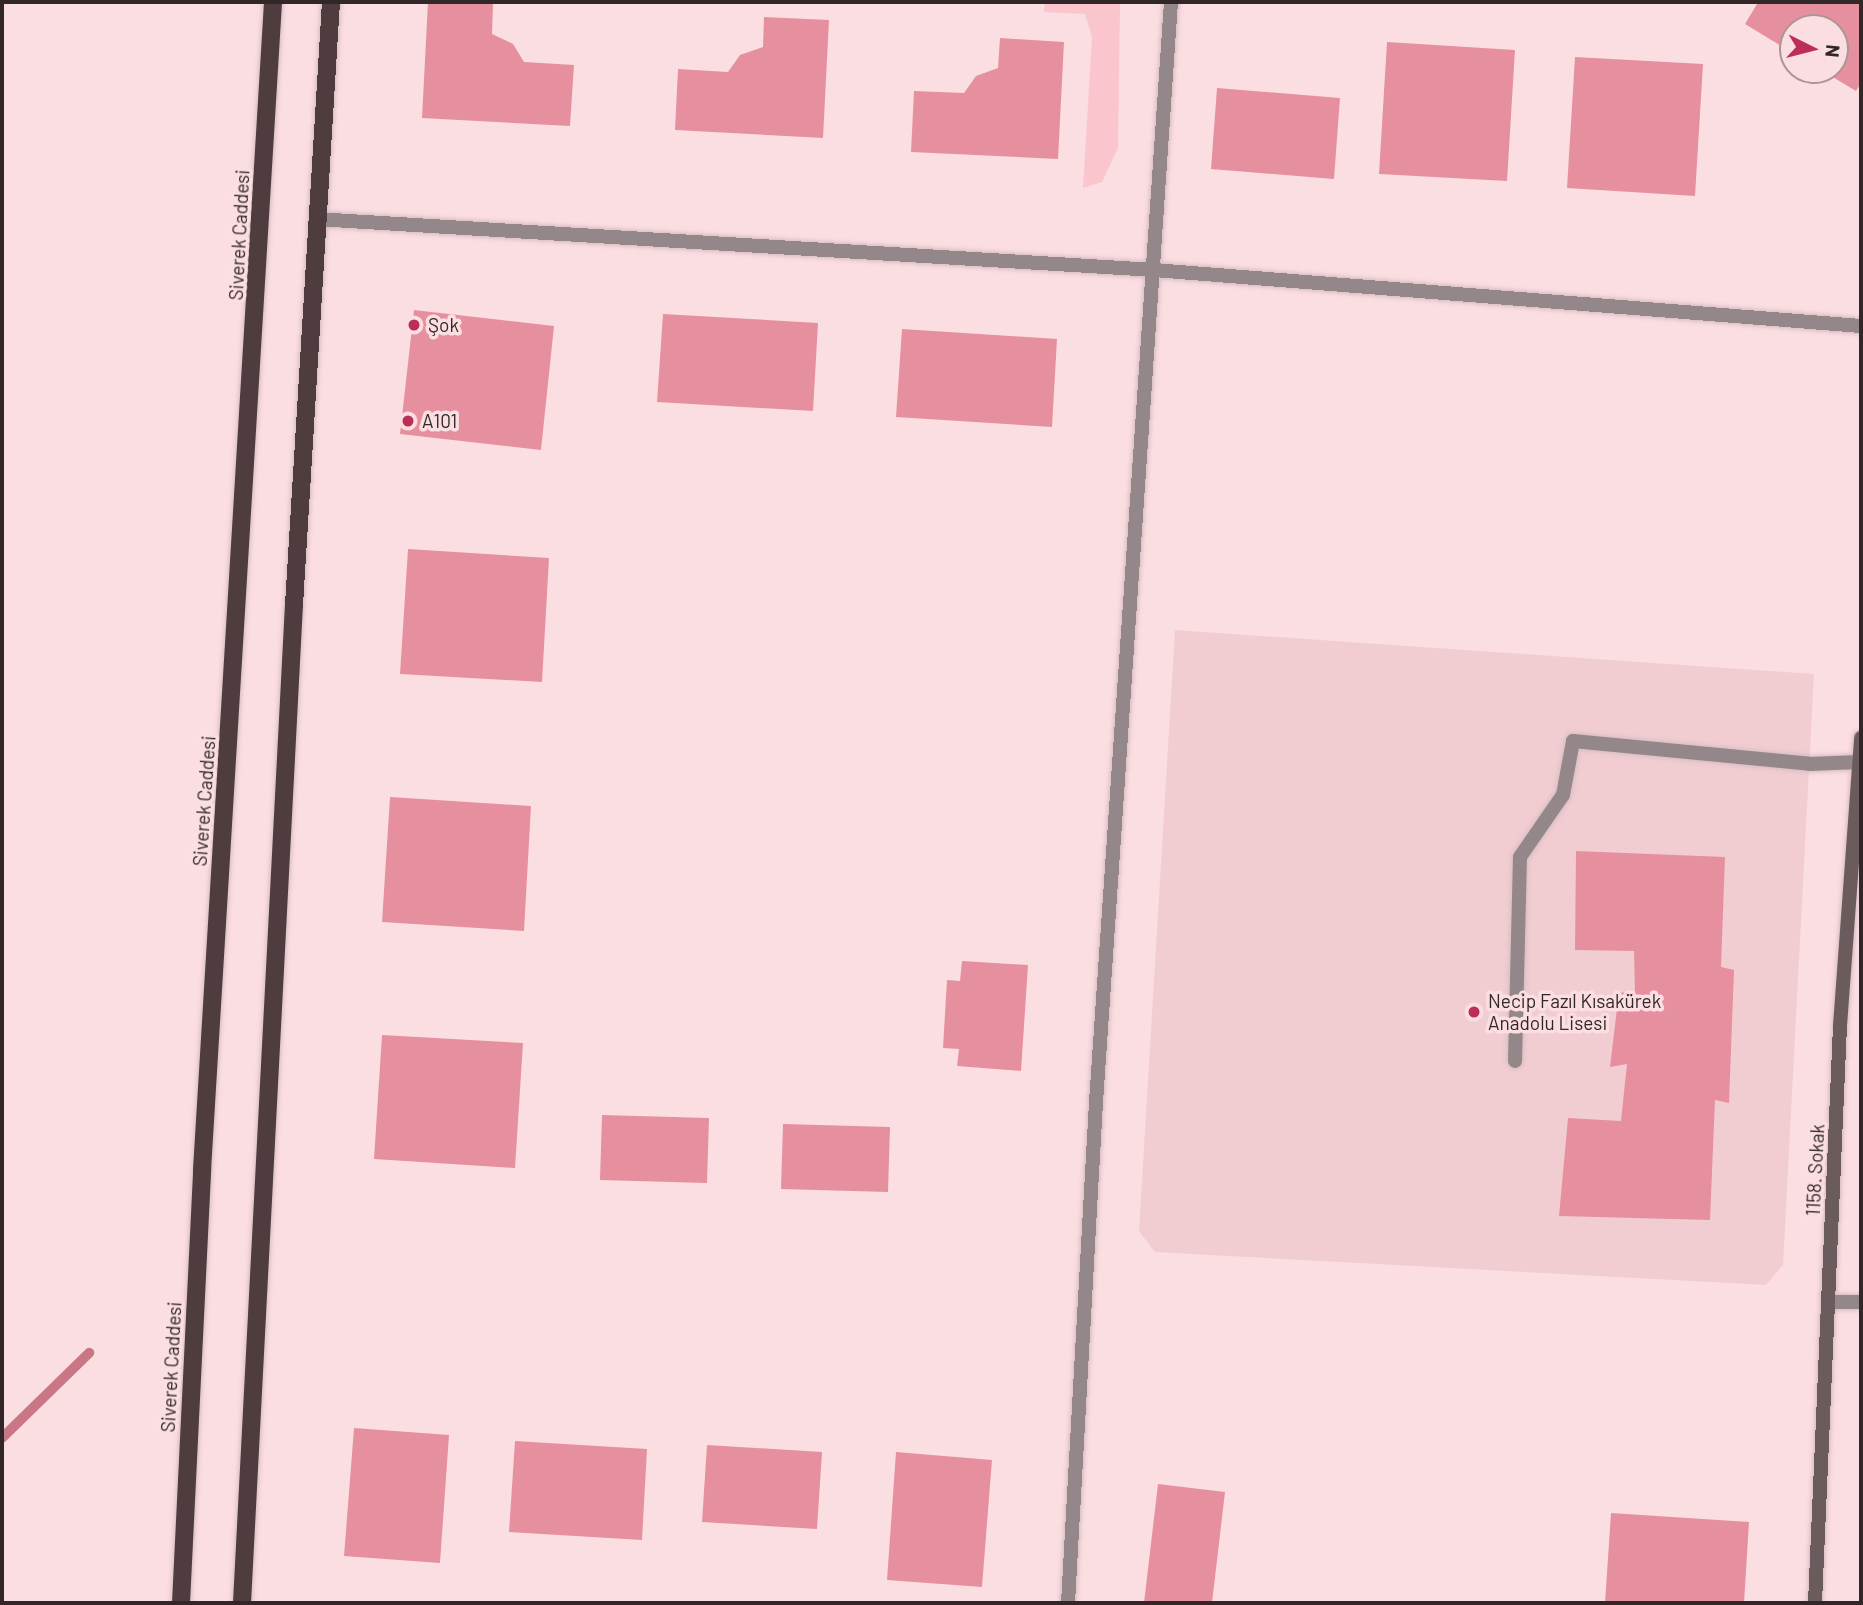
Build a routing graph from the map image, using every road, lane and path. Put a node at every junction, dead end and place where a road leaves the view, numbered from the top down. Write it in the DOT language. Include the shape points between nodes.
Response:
graph roads {
  1 [pos="273,2"];
  2 [pos="331,2"];
  3 [pos="1171,2"];
  4 [pos="316,219"];
  5 [pos="1154,270"];
  6 [pos="1861,326"];
  7 [pos="1861,738"];
  8 [pos="1859,762"];
  9 [pos="1515,1062"];
  10 [pos="1828,1302"];
  11 [pos="1861,1302"];
  12 [pos="181,1603"];
  13 [pos="242,1603"];
  14 [pos="1069,1603"];
  15 [pos="1815,1603"];
  1 -- 12 [label="main road, Siverek Caddesi" via="202,1170"];
  2 -- 4 [label="main road"];
  3 -- 5 [label="street"];
  4 -- 5 [label="street"];
  4 -- 13 [label="main road"];
  5 -- 6 [label="street"];
  5 -- 14 [label="street" via="1096,1102"];
  7 -- 8 [label="street, 1158. Sokak"];
  8 -- 9 [label="street" via="1810,764 1573,741 1563,795 1520,858"];
  8 -- 10 [label="street, 1158. Sokak" via="1840,1026"];
  10 -- 11 [label="street"];
  10 -- 15 [label="street, 1158. Sokak"];
}
